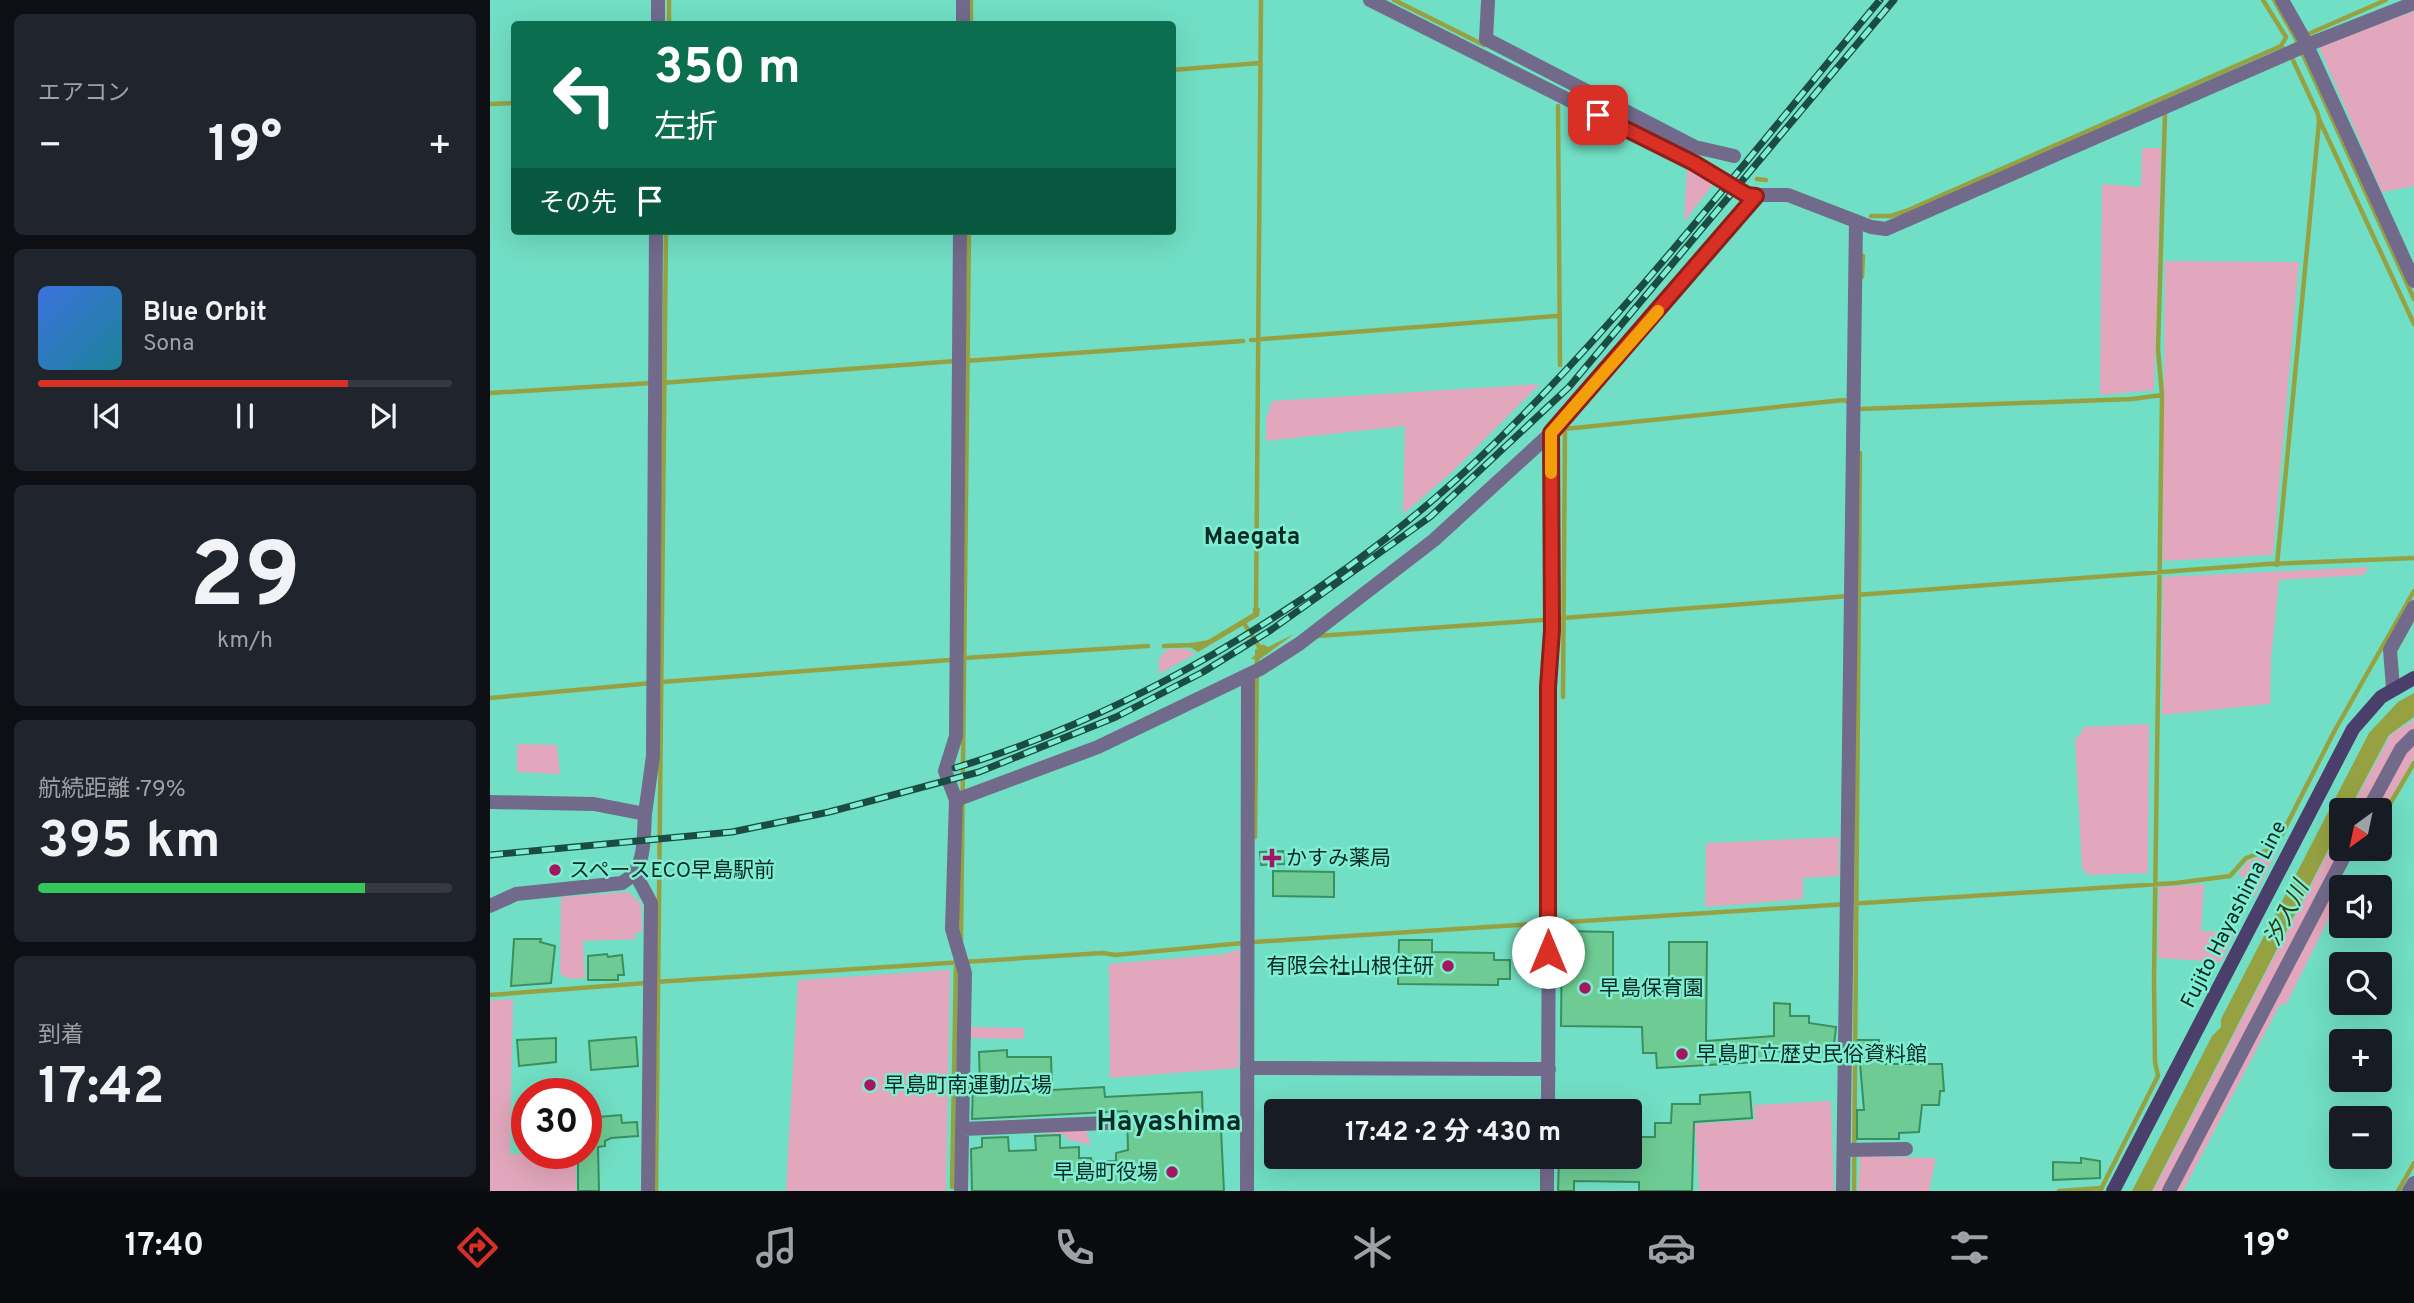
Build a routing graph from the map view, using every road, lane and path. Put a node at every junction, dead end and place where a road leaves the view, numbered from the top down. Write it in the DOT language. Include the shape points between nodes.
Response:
graph roads {
  1 [pos="659,0"];
  2 [pos="963,0"];
  3 [pos="1370,0"];
  4 [pos="2282,0"];
  5 [pos="1488,2"];
  6 [pos="2414,3"];
  7 [pos="658,21"];
  8 [pos="963,21"];
  9 [pos="2298,46"];
  10 [pos="1488,49"];
  11 [pos="1691,153"];
  12 [pos="1734,156"];
  13 [pos="1756,196"];
  14 [pos="1856,221"];
  15 [pos="656,235"];
  16 [pos="960,235"];
  17 [pos="2414,281"];
  18 [pos="1551,433"];
  19 [pos="2414,607"];
  20 [pos="1254,672"];
  21 [pos="2414,677"];
  22 [pos="2393,688"];
  23 [pos="2414,736"];
  24 [pos="963,798"];
  25 [pos="2374,798"];
  26 [pos="490,802"];
  27 [pos="645,814"];
  28 [pos="2342,861"];
  29 [pos="636,875"];
  30 [pos="491,902"];
  31 [pos="1247,1068"];
  32 [pos="1549,1069"];
  33 [pos="1548,1099"];
  34 [pos="1105,1122"];
  35 [pos="963,1129"];
  36 [pos="1906,1149"];
  37 [pos="1851,1150"];
  38 [pos="1547,1169"];
  39 [pos="2414,1183"];
  40 [pos="648,1191"];
  41 [pos="961,1191"];
  42 [pos="1247,1191"];
  43 [pos="1547,1191"];
  44 [pos="1843,1191"];
  45 [pos="2113,1191"];
  46 [pos="2169,1191"];
  47 [pos="2409,1191"];
  1 -- 7 [label="street"];
  2 -- 8 [label="street"];
  3 -- 10 [label="street"];
  4 -- 9 [label="street"];
  5 -- 10 [label="street"];
  6 -- 9 [label="street"];
  9 -- 14 [label="street" via="1901,224 1885,229"];
  9 -- 17 [label="street"];
  10 -- 11 [label="street"];
  11 -- 12 [label="street"];
  11 -- 13 [label="street" via="1747,195"];
  13 -- 14 [label="street" via="1788,195"];
  13 -- 18 [label="street"];
  14 -- 37 [label="street" via="1847,903"];
  15 -- 27 [label="street" via="653,756"];
  16 -- 24 [label="street" via="956,736 945,771"];
  18 -- 20 [label="street" via="1434,540 1299,644"];
  18 -- 32 [label="street"];
  19 -- 22 [label="street" via="2390,650"];
  20 -- 24 [label="street" via="1098,747"];
  20 -- 31 [label="street"];
  21 -- 22 [label="main road, Fujito Hayashima Line"];
  22 -- 45 [label="main road, Fujito Hayashima Line" via="2368,708 2353,729"];
  23 -- 25 [label="street" via="2401,749"];
  24 -- 35 [label="street" via="952,929 961,955"];
  26 -- 27 [label="street" via="594,804"];
  27 -- 29 [label="street"];
  28 -- 46 [label="street"];
  29 -- 30 [label="street" via="622,883 516,894"];
  29 -- 40 [label="street" via="651,903"];
  31 -- 32 [label="street"];
  31 -- 42 [label="street"];
  32 -- 33 [label="street"];
  34 -- 35 [label="street"];
  35 -- 41 [label="street"];
  36 -- 37 [label="street"];
  37 -- 44 [label="street"];
  38 -- 43 [label="street"];
  39 -- 47 [label="street"];
}
